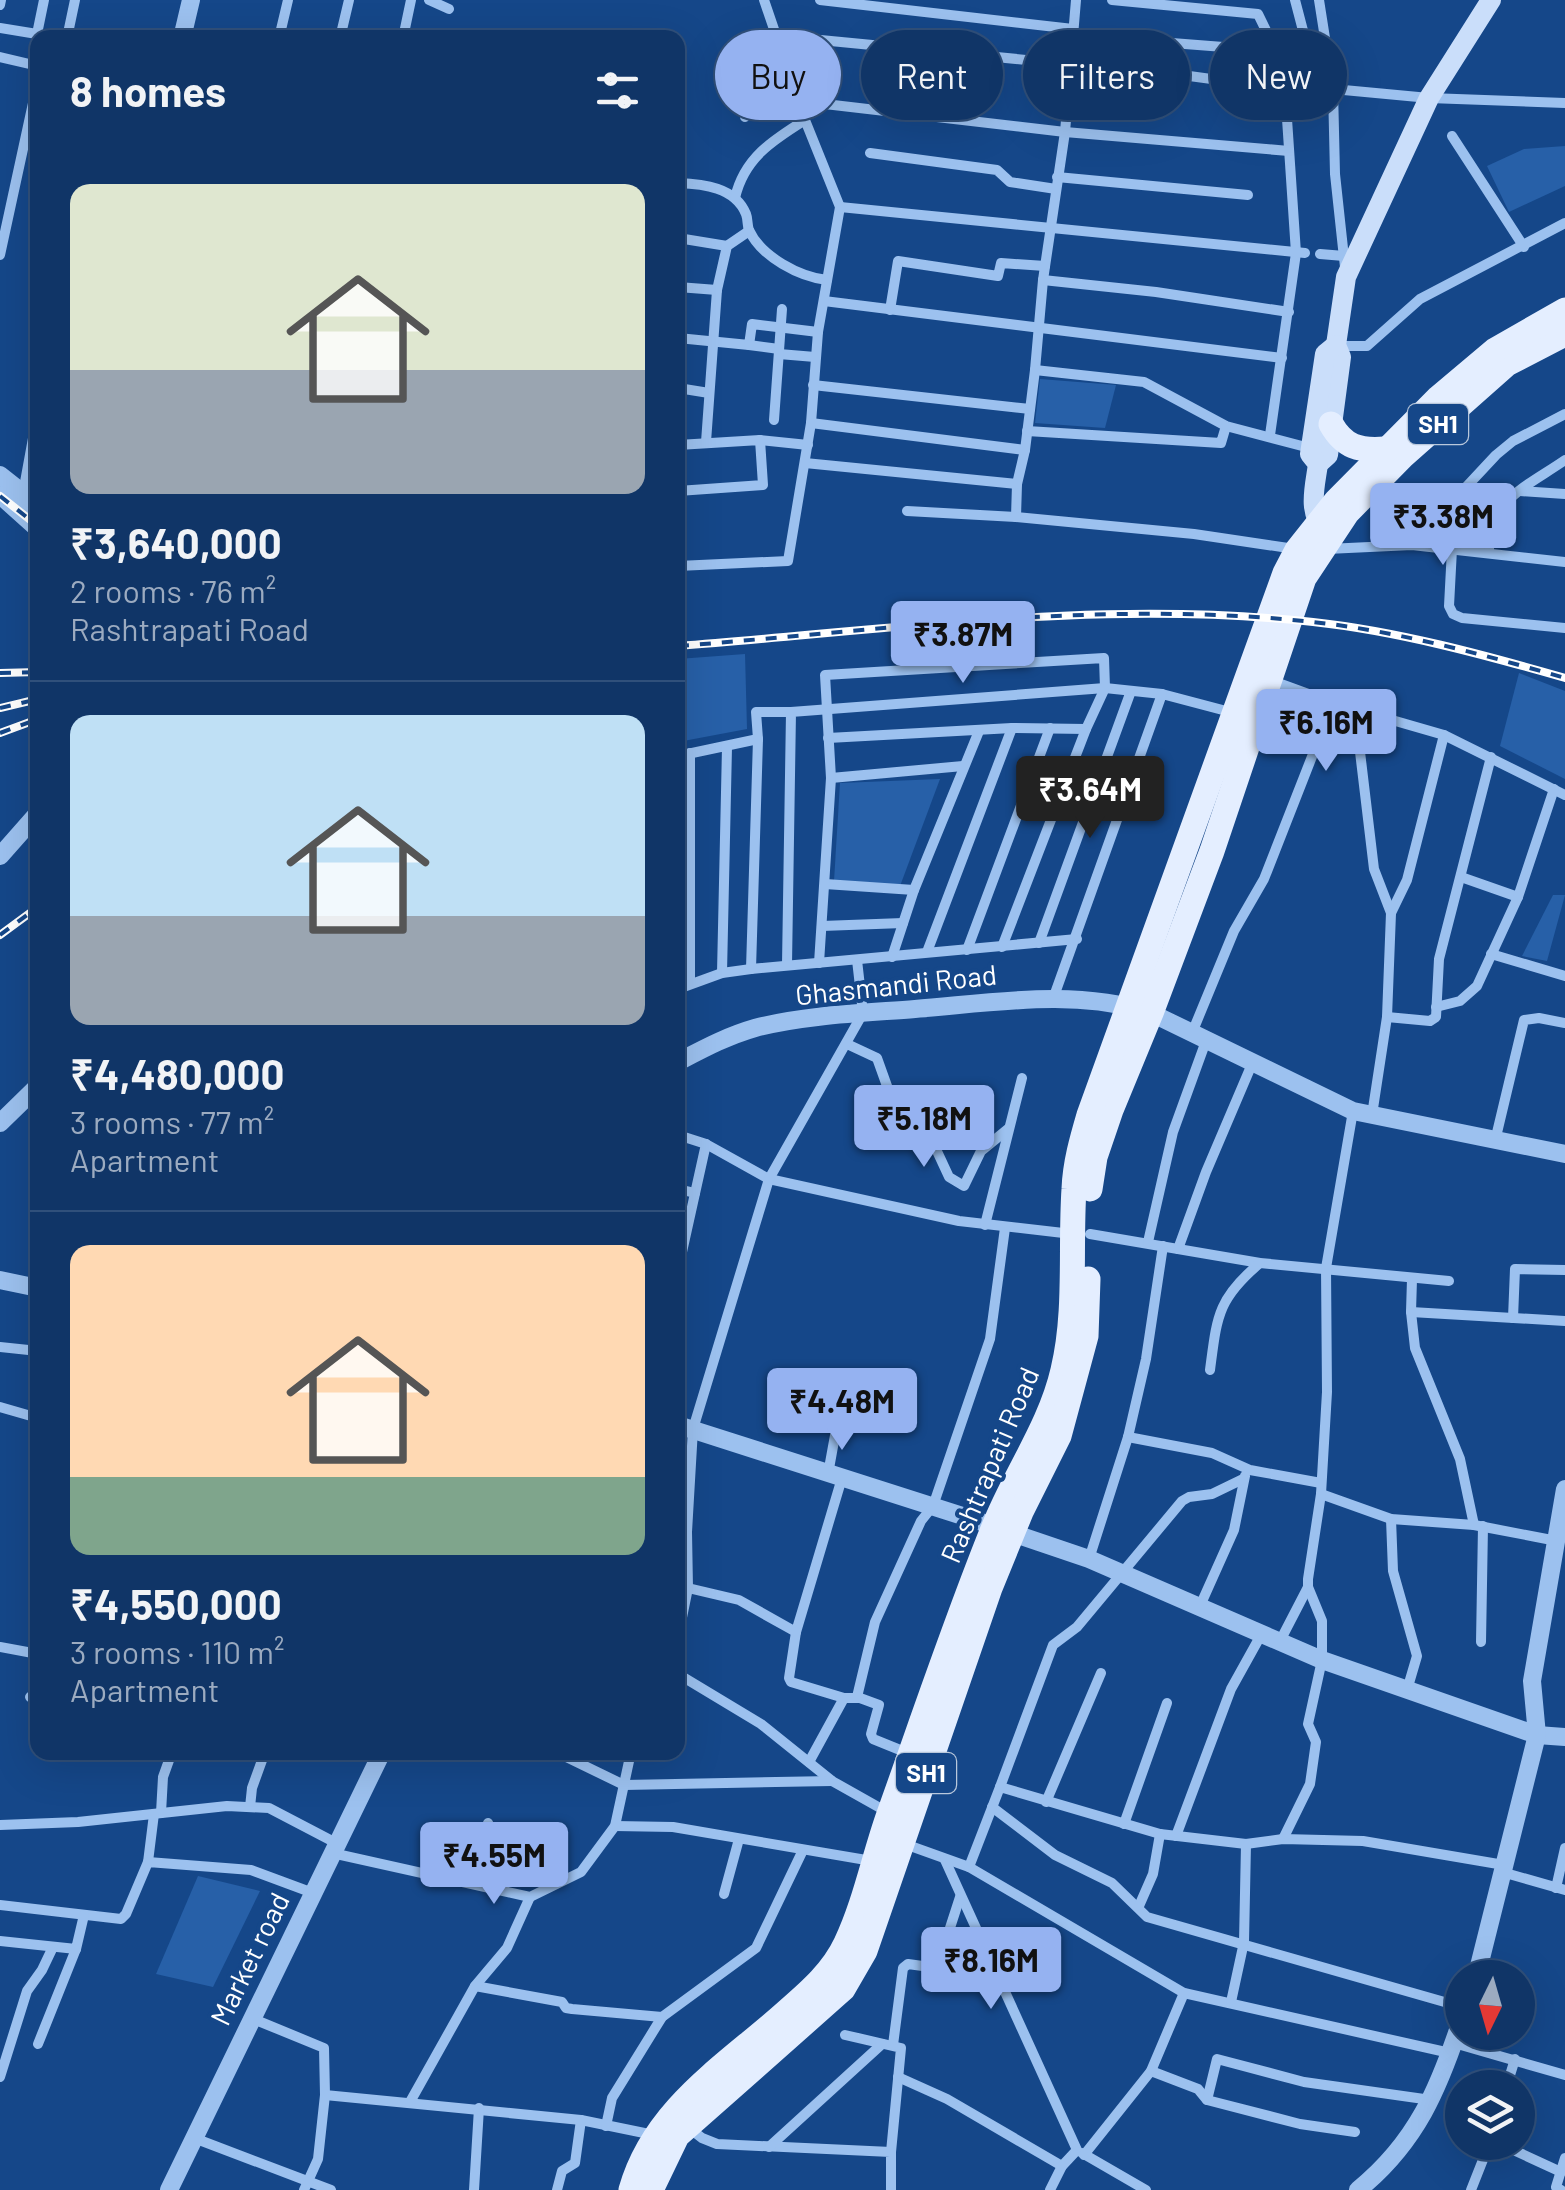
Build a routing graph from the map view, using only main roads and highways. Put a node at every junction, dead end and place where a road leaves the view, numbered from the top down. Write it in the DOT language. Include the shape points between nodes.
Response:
graph roads {
  1 [pos="1491,0"];
  2 [pos="1565,310"];
  3 [pos="1565,334"];
  4 [pos="1336,345"];
  5 [pos="1331,424"];
  6 [pos="1385,449"];
  7 [pos="1318,464"];
  8 [pos="1316,539"];
  9 [pos="1140,1009"];
  10 [pos="1003,1530"];
  11 [pos="819,1997"];
  12 [pos="631,2190"];
  13 [pos="651,2190"];
  1 -- 4 [label="main road" via="1429,98 1345,266"];
  2 -- 6 [label="main road, SH1" via="1496,350"];
  3 -- 8 [label="main road, SH1" via="1507,364"];
  4 -- 5 [label="main road" via="1341,357"];
  4 -- 7 [label="main road" via="1325,354 1310,454"];
  5 -- 6 [label="main road" via="1354,448"];
  5 -- 7 [label="main road" via="1328,455"];
  6 -- 8 [label="main road, SH1"];
  7 -- 8 [label="main road"];
  8 -- 9 [label="main road, Rashtrapati Road / SH1" via="1212,851"];
  8 -- 9 [label="main road, Rashtrapati Road / SH1" via="1284,573 1156,936"];
  9 -- 10 [label="main road, Rashtrapati Road / SH1" via="1095,1157 1078,1315"];
  10 -- 11 [label="main road, Rashtrapati Road / SH1" via="889,1813 848,1939"];
  10 -- 11 [label="main road, Rashtrapati Road / SH1" via="865,1951 843,1989"];
  11 -- 12 [label="main road, Rashtrapati Road / SH1" via="684,2100 654,2135"];
  11 -- 13 [label="main road, Rashtrapati Road / SH1" via="687,2125"];
}
